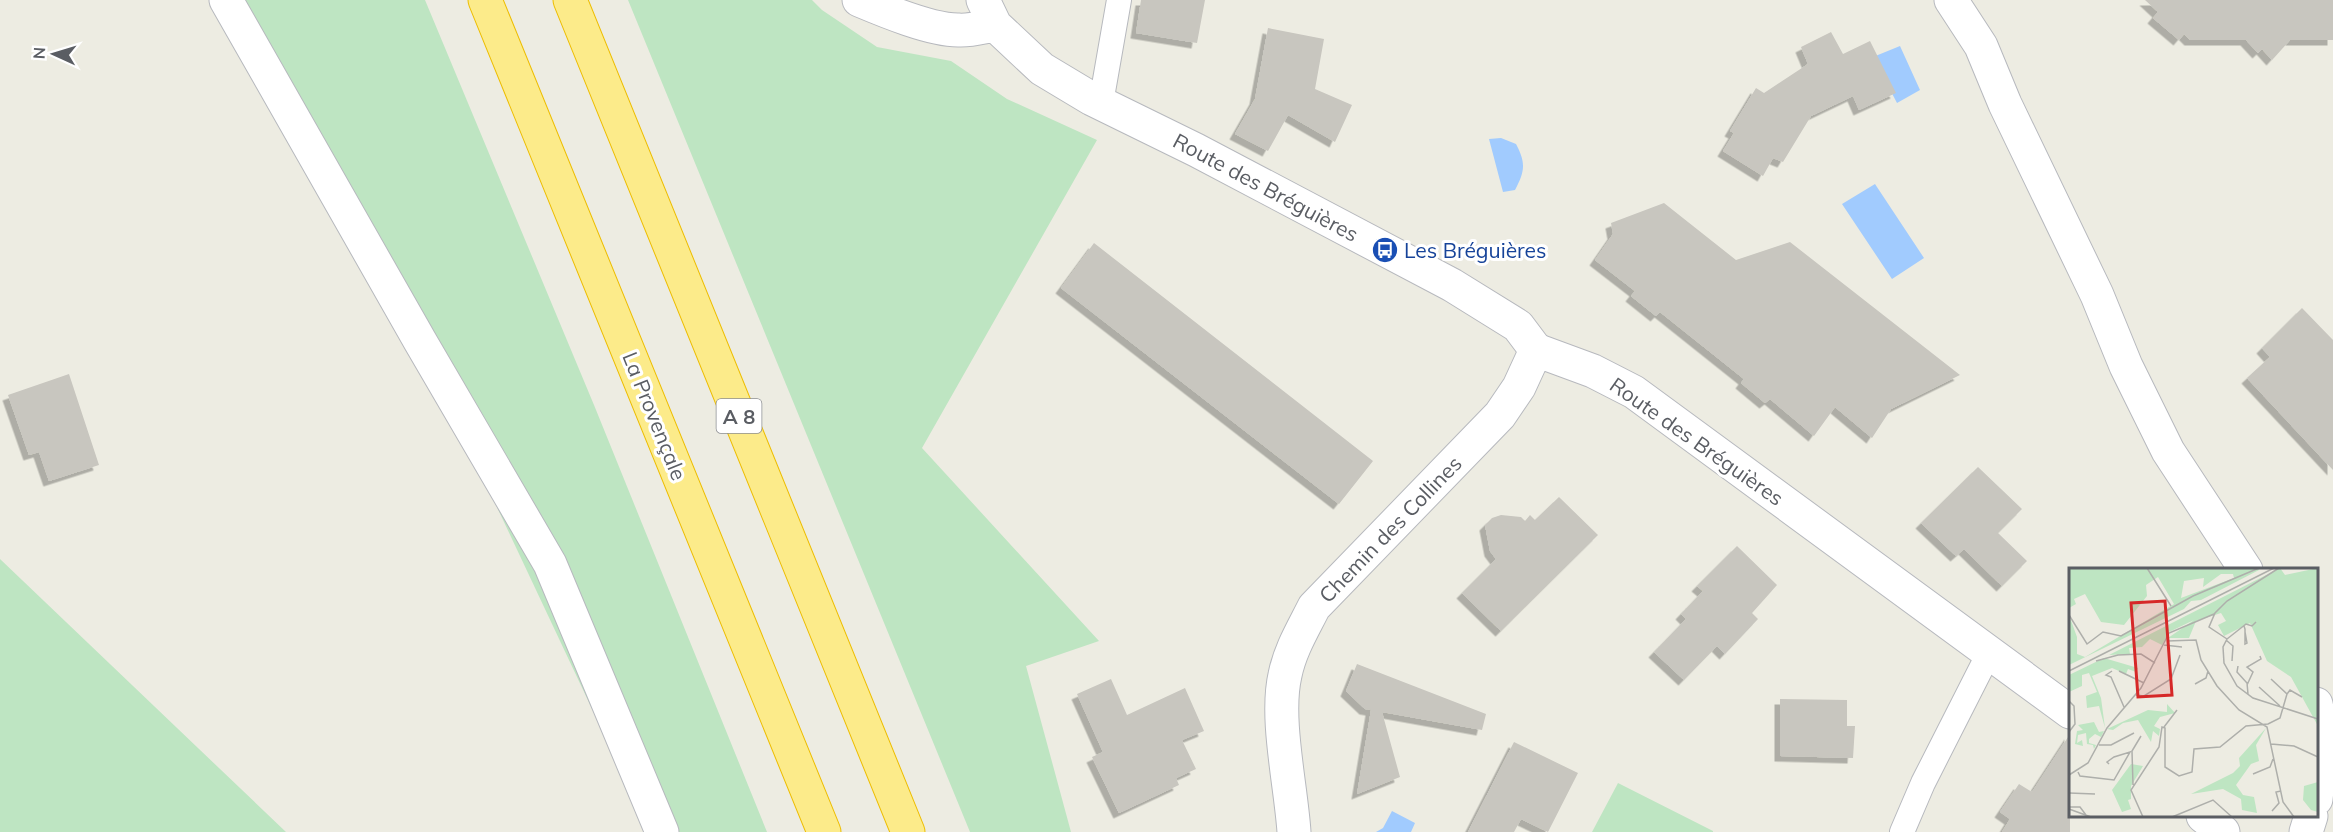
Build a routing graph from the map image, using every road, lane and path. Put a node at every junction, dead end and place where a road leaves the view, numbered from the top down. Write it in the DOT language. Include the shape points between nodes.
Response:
graph roads {
  1 [pos="226,0"];
  2 [pos="485,0"];
  3 [pos="570,0"];
  4 [pos="859,0"];
  5 [pos="1119,0"];
  6 [pos="1951,0"];
  7 [pos="989,12"];
  8 [pos="1101,103"];
  9 [pos="1536,350"];
  10 [pos="2245,568"];
  11 [pos="1989,653"];
  12 [pos="2069,711"];
  13 [pos="2318,712"];
  14 [pos="2318,783"];
  15 [pos="2204,817"];
  16 [pos="2311,817"];
  17 [pos="662,832"];
  18 [pos="824,832"];
  19 [pos="908,832"];
  20 [pos="1294,832"];
  21 [pos="1902,832"];
  22 [pos="2223,832"];
  23 [pos="2306,832"];
  1 -- 17 [label="street" via="550,564"];
  2 -- 18 [label="highway, La Provençale"];
  3 -- 19 [label="highway, A 8"];
  4 -- 7 [label="street" via="946,30 960,31"];
  5 -- 8 [label="lane"];
  6 -- 10 [label="street" via="1981,46 2168,451"];
  7 -- 8 [label="street, Route des Bréguières" via="1042,69"];
  8 -- 9 [label="street, Route des Bréguières" via="1452,285 1518,326"];
  9 -- 11 [label="street, Route des Bréguières" via="1593,371 1634,392"];
  9 -- 20 [label="street, Chemin des Collines" via="1519,387 1500,415 1314,607 1294,646 1284,676 1282,710"];
  11 -- 12 [label="street, Route des Bréguières"];
  11 -- 21 [label="lane"];
  13 -- 14 [label="street" via="2324,736"];
  15 -- 22 [label="street"];
  16 -- 23 [label="street"];
}
